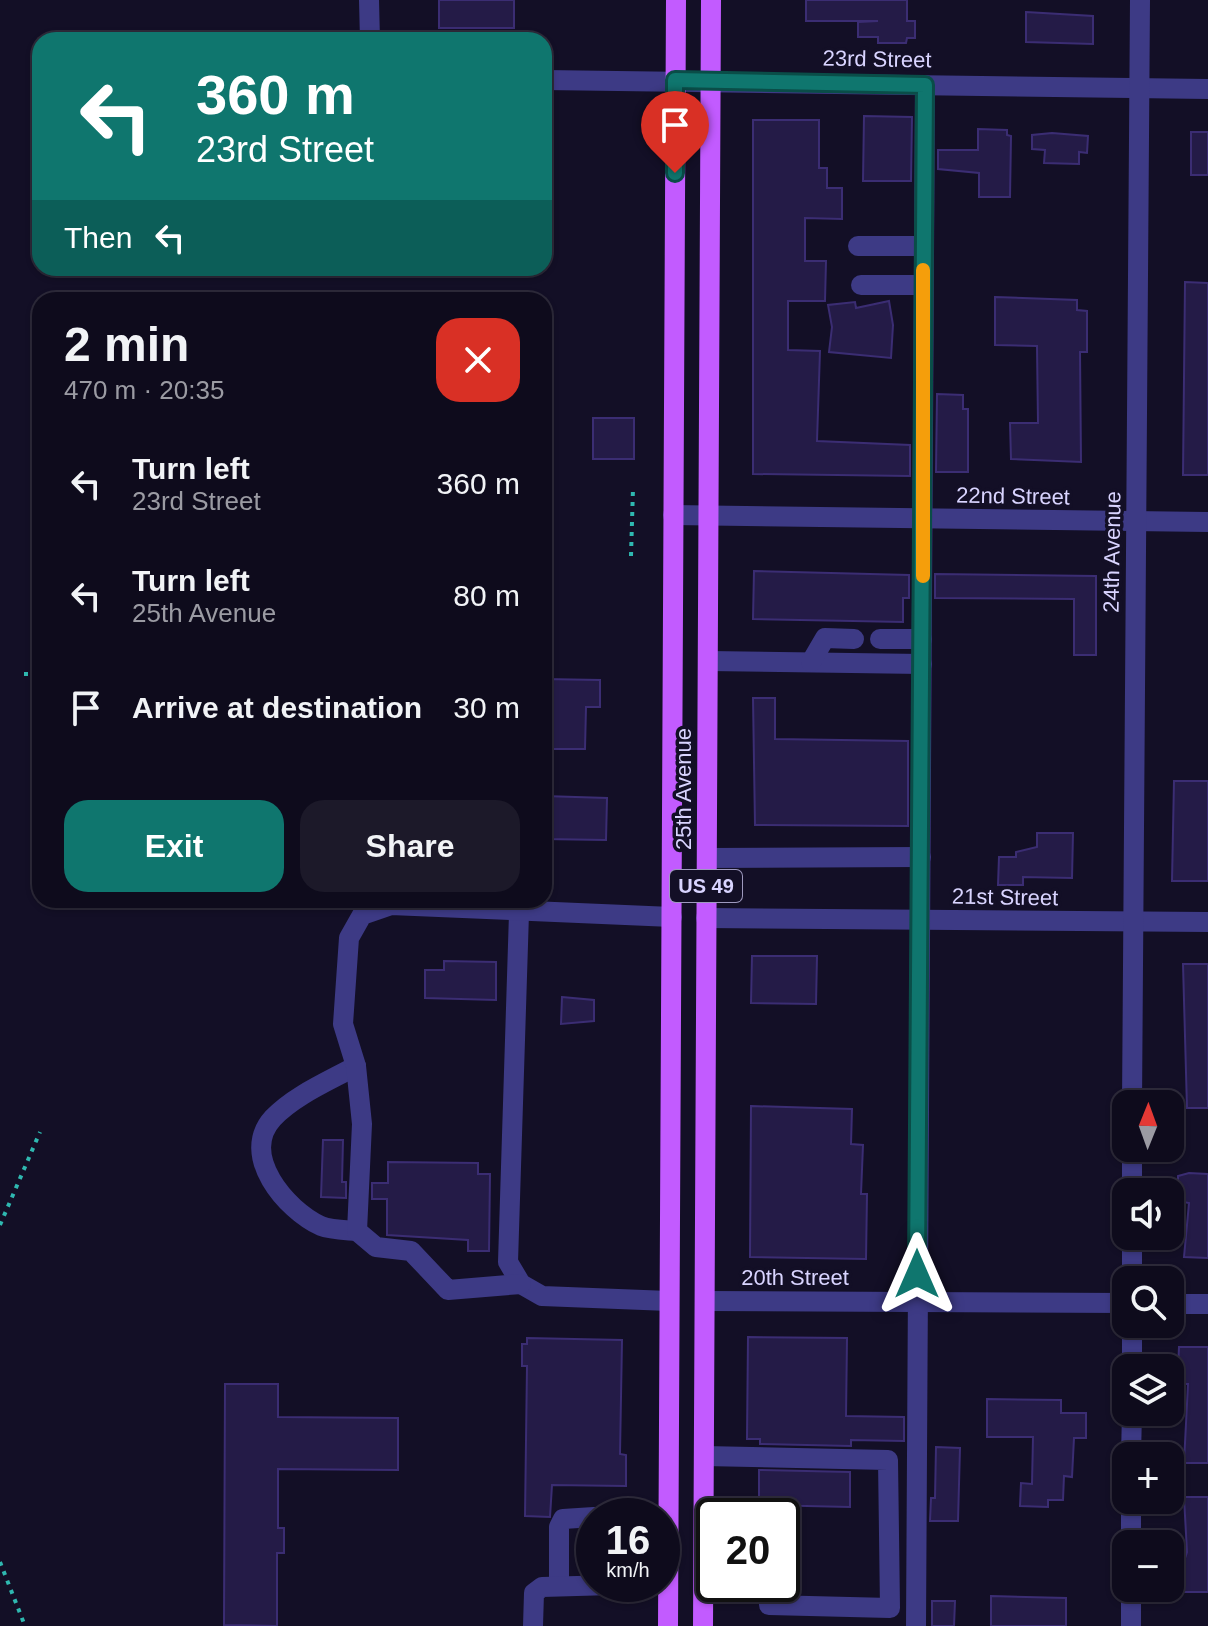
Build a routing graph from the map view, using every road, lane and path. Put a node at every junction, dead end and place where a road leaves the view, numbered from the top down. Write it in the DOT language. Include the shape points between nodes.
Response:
graph roads {
  1 [pos="369,0"];
  2 [pos="676,0"];
  3 [pos="711,0"];
  4 [pos="1140,0"];
  5 [pos="370,32"];
  6 [pos="711,79"];
  7 [pos="552,80"];
  8 [pos="675,80"];
  9 [pos="925,85"];
  10 [pos="1141,88"];
  11 [pos="1208,89"];
  12 [pos="858,246"];
  13 [pos="923,246"];
  14 [pos="861,285"];
  15 [pos="922,285"];
  16 [pos="633,488"];
  17 [pos="673,515"];
  18 [pos="709,515"];
  19 [pos="923,518"];
  20 [pos="1136,521"];
  21 [pos="1208,522"];
  22 [pos="631,556"];
  23 [pos="854,639"];
  24 [pos="880,639"];
  25 [pos="922,639"];
  26 [pos="708,661"];
  27 [pos="811,662"];
  28 [pos="922,664"];
  29 [pos="24,674"];
  30 [pos="32,674"];
  31 [pos="921,857"];
  32 [pos="707,858"];
  33 [pos="382,908"];
  34 [pos="439,908"];
  35 [pos="519,913"];
  36 [pos="672,917"];
  37 [pos="706,918"];
  38 [pos="921,920"];
  39 [pos="1133,922"];
  40 [pos="1208,922"];
  41 [pos="356,1066"];
  42 [pos="1132,1090"];
  43 [pos="40,1132"];
  44 [pos="0,1225"];
  45 [pos="357,1231"];
  46 [pos="521,1284"];
  47 [pos="669,1301"];
  48 [pos="705,1301"];
  49 [pos="918,1302"];
  50 [pos="1112,1303"];
  51 [pos="1184,1304"];
  52 [pos="1208,1304"];
  53 [pos="704,1456"];
  54 [pos="665,1498"];
  55 [pos="707,1498"];
  56 [pos="576,1518"];
  57 [pos="0,1562"];
  58 [pos="559,1585"];
  59 [pos="576,1585"];
  60 [pos="667,1602"];
  61 [pos="704,1602"];
  62 [pos="769,1602"];
  63 [pos="1131,1602"];
  64 [pos="890,1617"];
  65 [pos="25,1626"];
  66 [pos="533,1626"];
  67 [pos="668,1626"];
  68 [pos="703,1626"];
  69 [pos="916,1626"];
  70 [pos="1131,1626"];
  1 -- 5 [label="street"];
  2 -- 8 [label="main road, 25th Avenue / US 49"];
  3 -- 6 [label="main road, 25th Avenue / US 49"];
  4 -- 10 [label="street, 24th Avenue"];
  6 -- 8 [label="street, 23rd Street"];
  6 -- 9 [label="street, 23rd Street"];
  6 -- 18 [label="main road, 25th Avenue / US 49"];
  7 -- 8 [label="street, 23rd Street"];
  8 -- 17 [label="main road, 25th Avenue / US 49"];
  9 -- 10 [label="street, 23rd Street"];
  9 -- 13 [label="street"];
  10 -- 11 [label="street, 23rd Street"];
  10 -- 20 [label="street, 24th Avenue"];
  12 -- 13 [label="street"];
  13 -- 15 [label="street"];
  14 -- 15 [label="street"];
  15 -- 19 [label="street"];
  16 -- 22 [label="path"];
  17 -- 18 [label="street, 22nd Street"];
  17 -- 36 [label="main road, 25th Avenue / US 49"];
  18 -- 19 [label="street, 22nd Street"];
  18 -- 26 [label="main road, 25th Avenue / US 49"];
  19 -- 20 [label="street, 22nd Street"];
  19 -- 25 [label="street"];
  20 -- 21 [label="street, 22nd Street"];
  20 -- 39 [label="street, 24th Avenue"];
  23 -- 27 [label="street" via="825,638"];
  24 -- 25 [label="street"];
  25 -- 28 [label="street"];
  26 -- 27 [label="street"];
  26 -- 32 [label="main road, 25th Avenue / US 49"];
  27 -- 28 [label="street"];
  28 -- 31 [label="street"];
  29 -- 30 [label="path"];
  31 -- 32 [label="street"];
  31 -- 38 [label="street"];
  32 -- 37 [label="main road, 25th Avenue / US 49"];
  33 -- 41 [label="street" via="362,915 349,938 343,1024"];
  34 -- 35 [label="street"];
  35 -- 36 [label="street"];
  35 -- 46 [label="street" via="506,1248"];
  36 -- 47 [label="main road, 25th Avenue / US 49"];
  37 -- 38 [label="street, 21st Street"];
  37 -- 48 [label="main road, 25th Avenue / US 49"];
  38 -- 39 [label="street, 21st Street"];
  38 -- 49 [label="street"];
  39 -- 40 [label="street, 21st Street"];
  39 -- 42 [label="street, 24th Avenue"];
  41 -- 45 [label="street" via="362,1124"];
  41 -- 45 [label="street" via="289,1105 271,1120 262,1138 277,1191 322,1226"];
  43 -- 44 [label="path"];
  45 -- 46 [label="street" via="376,1247 411,1251 448,1290"];
  46 -- 47 [label="street" via="542,1296"];
  47 -- 54 [label="main road, 25th Avenue / US 49"];
  48 -- 49 [label="street, 20th Street"];
  48 -- 53 [label="main road, 25th Avenue / US 49"];
  49 -- 50 [label="street, 20th Street"];
  49 -- 69 [label="street"];
  51 -- 52 [label="street"];
  53 -- 55 [label="main road, 25th Avenue / US 49"];
  53 -- 64 [label="street" via="888,1460"];
  56 -- 58 [label="street" via="563,1519 559,1527"];
  57 -- 65 [label="path"];
  58 -- 59 [label="street"];
  58 -- 66 [label="street" via="534,1593"];
  60 -- 67 [label="main road, 25th Avenue / US 49"];
  61 -- 68 [label="main road, 25th Avenue / US 49"];
  62 -- 64 [label="street"];
  63 -- 70 [label="street"];
}
